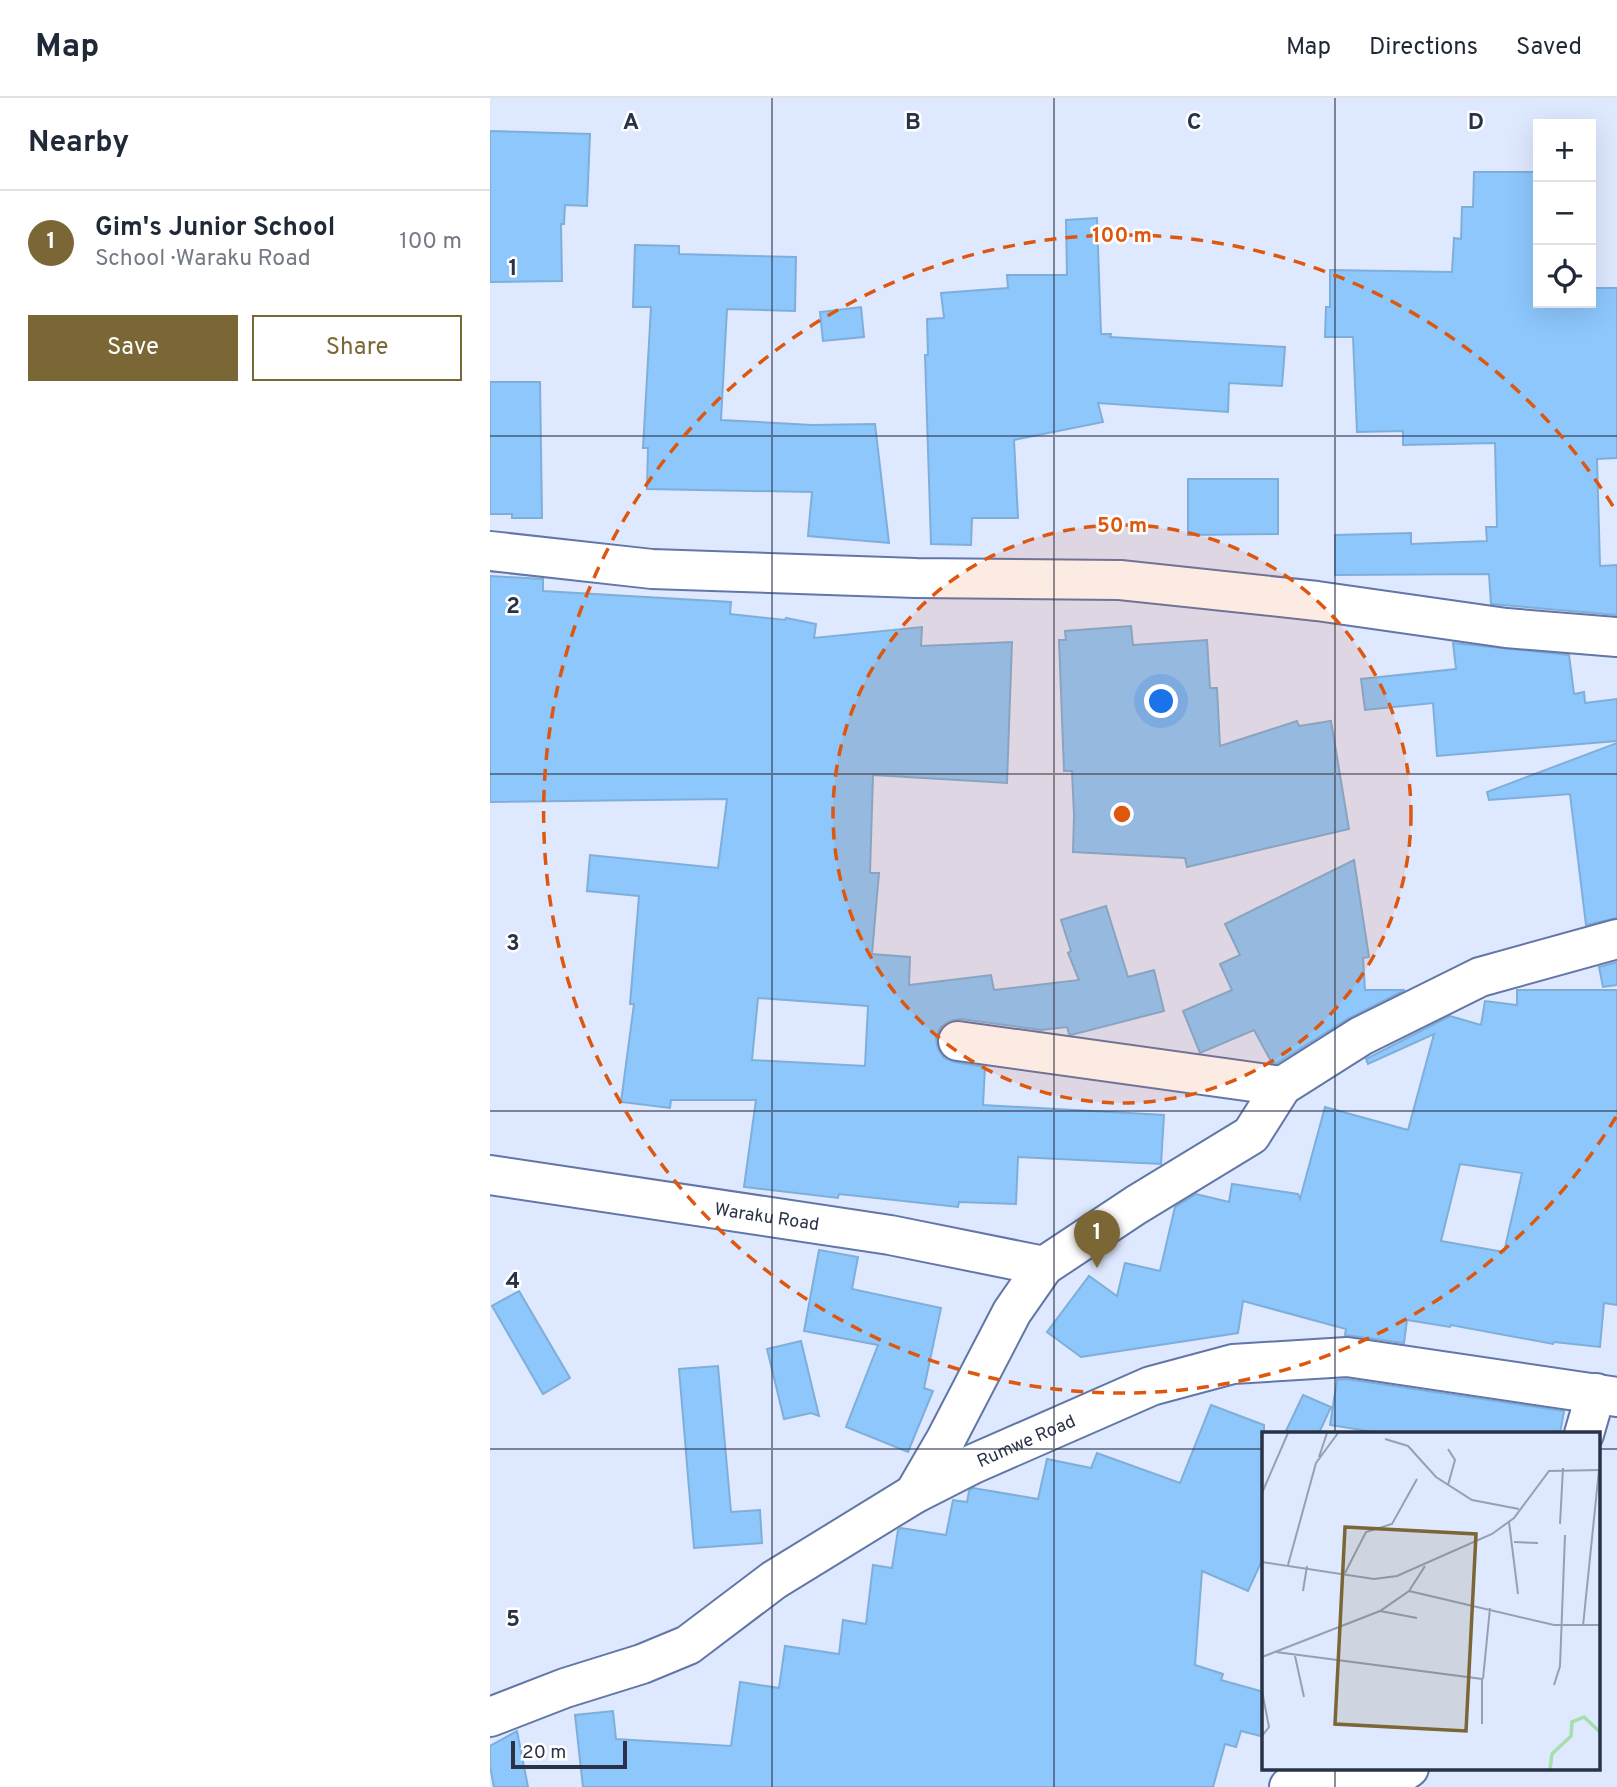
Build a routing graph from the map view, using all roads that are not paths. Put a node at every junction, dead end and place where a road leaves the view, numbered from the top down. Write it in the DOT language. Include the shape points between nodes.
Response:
graph roads {
  1 [pos="490,551"];
  2 [pos="1617,637"];
  3 [pos="1617,939"];
  4 [pos="958,1041"];
  5 [pos="1282,1086"];
  6 [pos="490,1175"];
  7 [pos="1044,1266"];
  8 [pos="1606,1395"];
  9 [pos="1585,1432"];
  10 [pos="914,1494"];
  11 [pos="490,1717"];
  12 [pos="1406,1770"];
  13 [pos="1289,1787"];
  1 -- 2 [label="street" via="652,569 1120,580 1506,628"];
  3 -- 5 [label="street" via="1480,977 1362,1037"];
  4 -- 5 [label="street"];
  5 -- 7 [label="street" via="1251,1135"];
  6 -- 7 [label="street, Waraku Road" via="890,1235"];
  7 -- 10 [label="street" via="1012,1312"];
  8 -- 9 [label="street"];
  8 -- 10 [label="street, Rumwe Road" via="1347,1357 1233,1364 1151,1386"];
  10 -- 11 [label="street, Rumwe Road" via="774,1580 688,1645"];
  12 -- 13 [label="street"];
}
